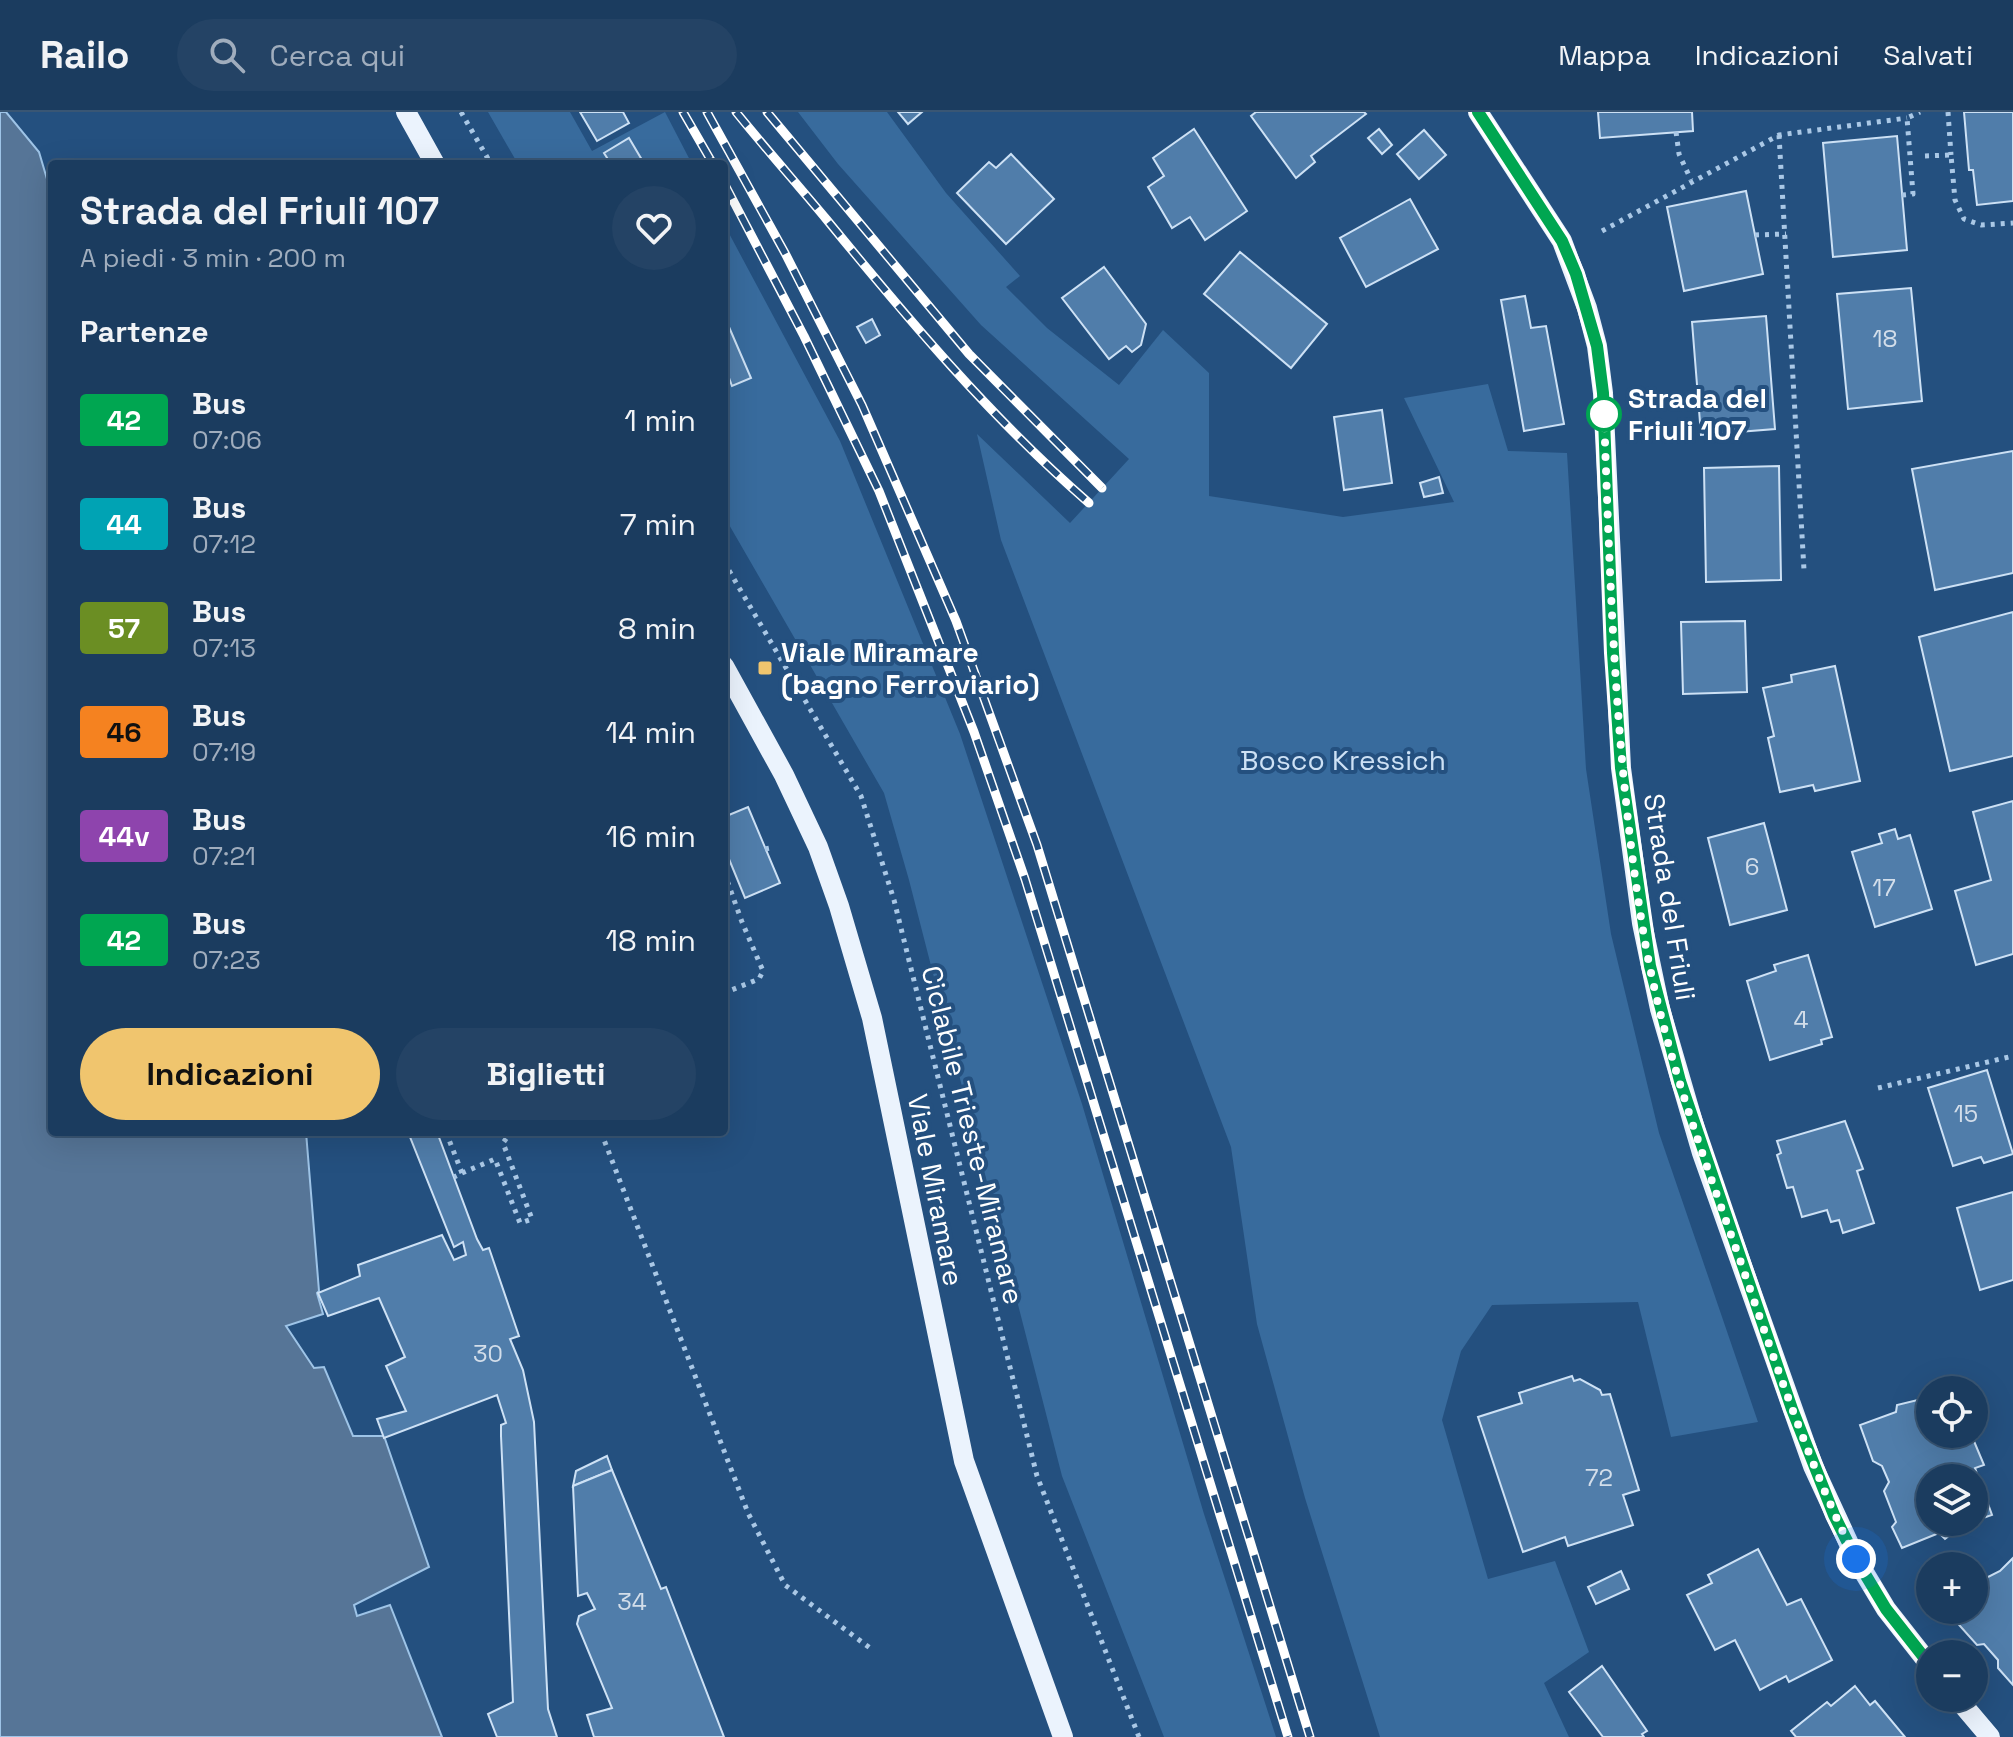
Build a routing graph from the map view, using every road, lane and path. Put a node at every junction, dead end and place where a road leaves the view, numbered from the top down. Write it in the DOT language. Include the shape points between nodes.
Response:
graph roads {
  1 [pos="406,112"];
  2 [pos="461,112"];
  3 [pos="1478,112"];
  4 [pos="1920,112"];
  5 [pos="1948,112"];
  6 [pos="1907,118"];
  7 [pos="1676,132"];
  8 [pos="1779,135"];
  9 [pos="1951,155"];
  10 [pos="1925,156"];
  11 [pos="433,160"];
  12 [pos="489,160"];
  13 [pos="1691,181"];
  14 [pos="1902,195"];
  15 [pos="2013,223"];
  16 [pos="1602,231"];
  17 [pos="1786,234"];
  18 [pos="1755,235"];
  19 [pos="728,569"];
  20 [pos="1804,570"];
  21 [pos="728,673"];
  22 [pos="728,883"];
  23 [pos="728,991"];
  24 [pos="2013,1056"];
  25 [pos="1878,1088"];
  26 [pos="448,1136"];
  27 [pos="508,1136"];
  28 [pos="603,1136"];
  29 [pos="462,1173"];
  30 [pos="454,1177"];
  31 [pos="1916,1647"];
  32 [pos="870,1648"];
  33 [pos="1969,1712"];
  34 [pos="1063,1737"];
  35 [pos="1139,1737"];
  36 [pos="1990,1737"];
  1 -- 11 [label="main road"];
  2 -- 12 [label="path"];
  3 -- 31 [label="main road, Strada del Friuli" via="1562,241 1597,346 1621,768 1650,966 1680,1081 1829,1503 1886,1609"];
  4 -- 6 [label="path"];
  5 -- 9 [label="path"];
  6 -- 8 [label="path"];
  6 -- 14 [label="path" via="1913,194"];
  7 -- 13 [label="path"];
  8 -- 13 [label="path"];
  8 -- 17 [label="path"];
  9 -- 10 [label="path"];
  9 -- 15 [label="path" via="1955,200 1964,219 1981,225"];
  13 -- 16 [label="path"];
  17 -- 18 [label="path"];
  17 -- 20 [label="path"];
  19 -- 35 [label="path, Ciclabile Trieste-Miramare" via="861,796 894,900 1037,1476"];
  21 -- 34 [label="main road, Viale Miramare" via="784,775 839,906 872,1018 964,1461"];
  22 -- 23 [label="path" via="763,971 759,979"];
  24 -- 25 [label="path"];
  26 -- 29 [label="path"];
  27 -- 29 [label="path" via="503,1143 532,1219 520,1223 495,1159"];
  28 -- 32 [label="path" via="748,1513 785,1585"];
  29 -- 30 [label="path"];
  33 -- 36 [label="main road"];
}
